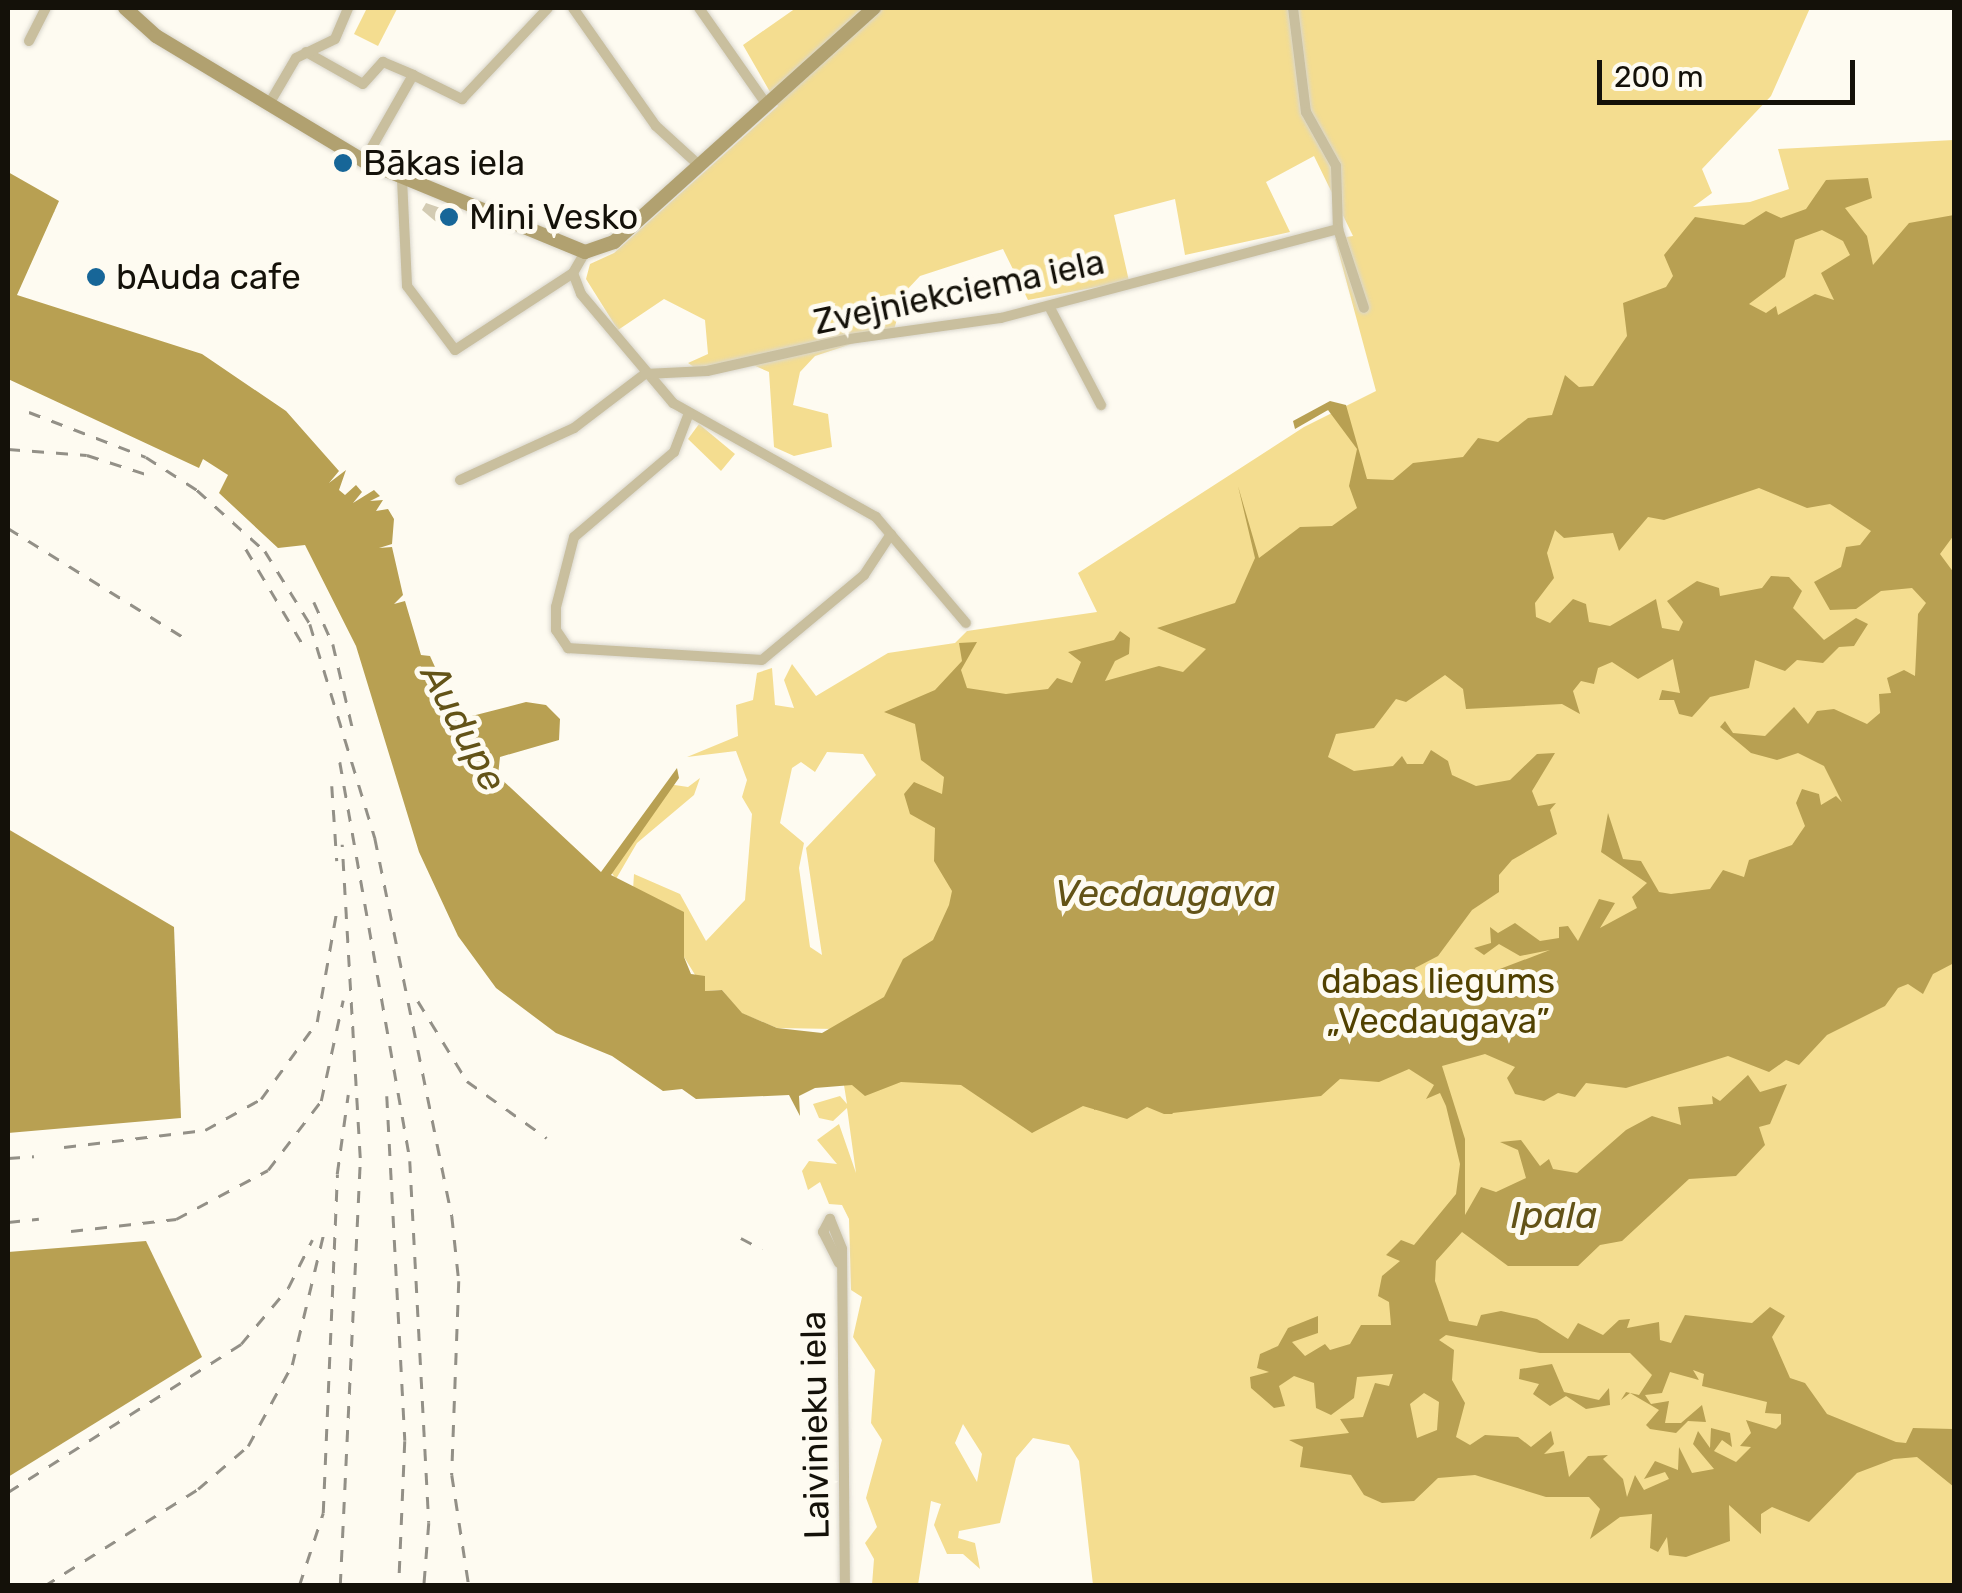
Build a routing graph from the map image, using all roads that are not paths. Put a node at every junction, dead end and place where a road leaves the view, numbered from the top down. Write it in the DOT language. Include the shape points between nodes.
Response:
graph roads {
  1 [pos="46,8"];
  2 [pos="125,8"];
  3 [pos="348,8"];
  4 [pos="548,8"];
  5 [pos="573,8"];
  6 [pos="699,8"];
  7 [pos="874,8"];
  8 [pos="1293,8"];
  9 [pos="29,41"];
  10 [pos="306,52"];
  11 [pos="412,75"];
  12 [pos="269,104"];
  13 [pos="766,106"];
  14 [pos="364,160"];
  15 [pos="700,166"];
  16 [pos="402,179"];
  17 [pos="1338,228"];
  18 [pos="585,252"];
  19 [pos="573,273"];
  20 [pos="1049,306"];
  21 [pos="1364,308"];
  22 [pos="645,374"];
  23 [pos="1101,404"];
  24 [pos="688,413"];
  25 [pos="460,480"];
  26 [pos="891,534"];
  27 [pos="966,623"];
  28 [pos="839,1263"];
  29 [pos="845,1586"];
  1 -- 9 [label="street"];
  2 -- 12 [label="main road" via="156,36"];
  3 -- 10 [label="street" via="335,39"];
  4 -- 11 [label="street" via="462,99"];
  5 -- 15 [label="street" via="656,126"];
  6 -- 13 [label="street"];
  7 -- 13 [label="main road"];
  8 -- 17 [label="street" via="1306,112 1336,166"];
  10 -- 11 [label="street" via="364,84 383,62"];
  10 -- 12 [label="street"];
  11 -- 14 [label="street"];
  12 -- 14 [label="main road"];
  13 -- 15 [label="main road"];
  14 -- 16 [label="main road"];
  15 -- 18 [label="main road" via="605,249"];
  16 -- 18 [label="main road"];
  16 -- 19 [label="street" via="408,286 456,350"];
  17 -- 20 [label="street, Zvejniekciema iela"];
  17 -- 21 [label="street"];
  18 -- 19 [label="street"];
  19 -- 22 [label="street"];
  20 -- 22 [label="street, Zvejniekciema iela" via="707,372"];
  20 -- 23 [label="street"];
  22 -- 24 [label="street"];
  22 -- 25 [label="street" via="574,428"];
  24 -- 26 [label="street" via="831,489"];
  24 -- 26 [label="street" via="674,452 574,537 556,608 556,630 568,648 762,660 864,575"];
  26 -- 27 [label="street"];
  28 -- 29 [label="street, Laivinieku iela"];
}
